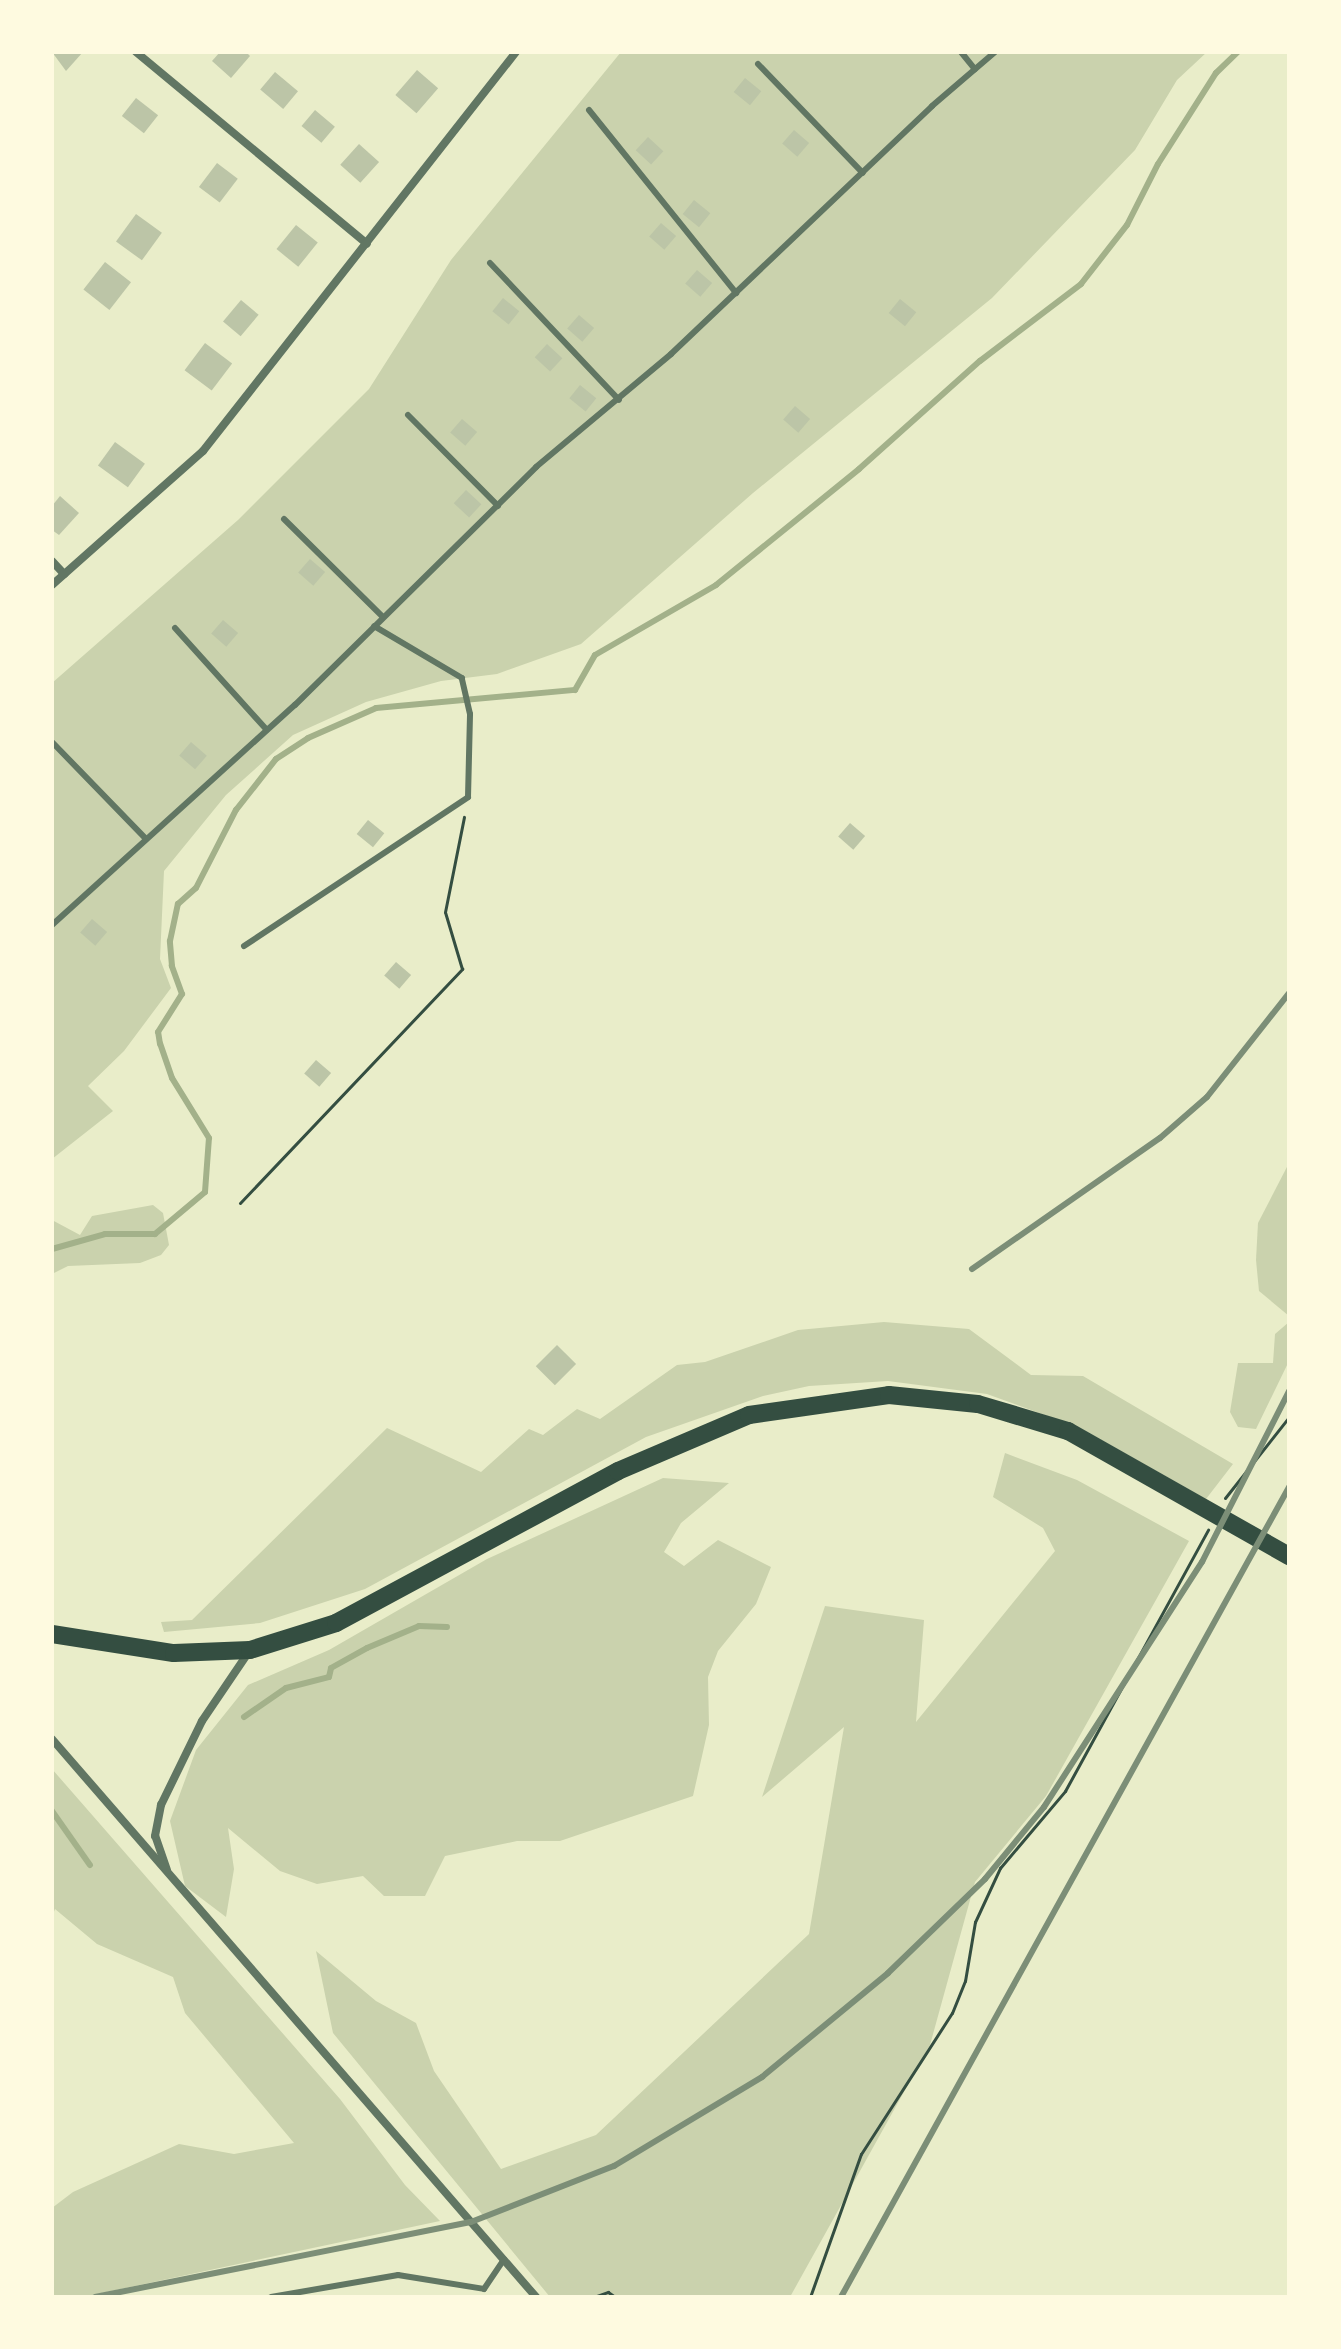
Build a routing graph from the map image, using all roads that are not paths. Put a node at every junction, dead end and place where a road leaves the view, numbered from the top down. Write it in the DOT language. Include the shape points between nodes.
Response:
graph roads {
  1 [pos="136,52"];
  2 [pos="516,52"];
  3 [pos="961,52"];
  4 [pos="995,52"];
  5 [pos="758,64"];
  6 [pos="975,69"];
  7 [pos="589,110"];
  8 [pos="863,173"];
  9 [pos="367,244"];
  10 [pos="490,263"];
  11 [pos="736,293"];
  12 [pos="619,400"];
  13 [pos="408,415"];
  14 [pos="498,506"];
  15 [pos="284,519"];
  16 [pos="52,561"];
  17 [pos="64,574"];
  18 [pos="52,585"];
  19 [pos="383,617"];
  20 [pos="374,626"];
  21 [pos="175,628"];
  22 [pos="267,730"];
  23 [pos="52,742"];
  24 [pos="146,839"];
  25 [pos="52,925"];
  26 [pos="244,946"];
  27 [pos="1289,1556"];
  28 [pos="52,1634"];
  29 [pos="250,1650"];
  30 [pos="52,1739"];
  31 [pos="169,1874"];
  32 [pos="504,2259"];
  33 [pos="271,2297"];
  34 [pos="536,2297"];
  1 -- 9 [label="street"];
  2 -- 9 [label="street"];
  3 -- 6 [label="lane"];
  4 -- 6 [label="lane"];
  5 -- 8 [label="lane"];
  6 -- 8 [label="lane"];
  7 -- 11 [label="lane"];
  8 -- 11 [label="lane"];
  9 -- 17 [label="street" via="203,451"];
  10 -- 12 [label="lane"];
  11 -- 12 [label="lane"];
  12 -- 14 [label="lane" via="536,467"];
  13 -- 14 [label="lane"];
  14 -- 19 [label="lane"];
  15 -- 19 [label="lane"];
  16 -- 17 [label="street"];
  17 -- 18 [label="street"];
  19 -- 20 [label="lane"];
  20 -- 22 [label="lane"];
  20 -- 26 [label="lane" via="462,678 470,714 468,797"];
  21 -- 22 [label="lane"];
  22 -- 24 [label="lane"];
  23 -- 24 [label="lane"];
  24 -- 25 [label="lane"];
  27 -- 29 [label="main road" via="1068,1431 978,1404 889,1395 749,1415 618,1471 336,1623"];
  28 -- 29 [label="main road" via="174,1653"];
  29 -- 31 [label="street" via="202,1721 161,1805 155,1836"];
  30 -- 31 [label="street"];
  31 -- 32 [label="street"];
  32 -- 33 [label="lane" via="484,2289 398,2275"];
  32 -- 34 [label="street"];
}
